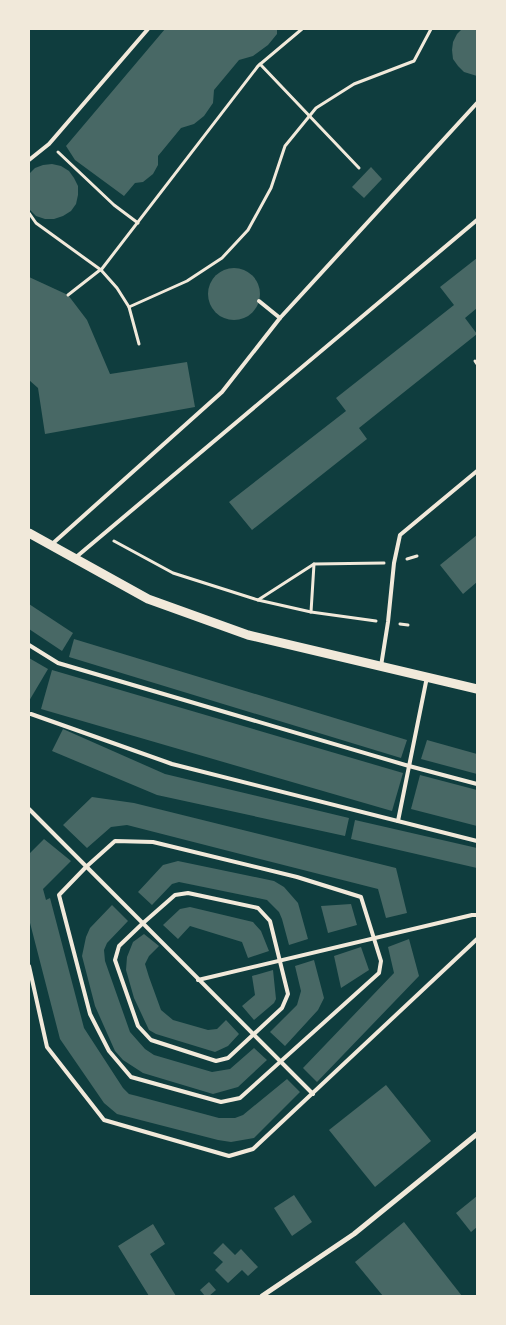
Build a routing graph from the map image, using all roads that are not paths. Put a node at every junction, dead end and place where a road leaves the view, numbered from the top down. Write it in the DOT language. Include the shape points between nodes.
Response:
graph roads {
  1 [pos="148,29"];
  2 [pos="477,103"];
  3 [pos="29,160"];
  4 [pos="477,220"];
  5 [pos="259,301"];
  6 [pos="280,318"];
  7 [pos="477,471"];
  8 [pos="29,533"];
  9 [pos="50,546"];
  10 [pos="74,558"];
  11 [pos="29,645"];
  12 [pos="381,666"];
  13 [pos="428,678"];
  14 [pos="477,689"];
  15 [pos="31,714"];
  16 [pos="409,766"];
  17 [pos="477,784"];
  18 [pos="29,809"];
  19 [pos="398,821"];
  20 [pos="477,841"];
  21 [pos="86,867"];
  22 [pos="477,915"];
  23 [pos="142,924"];
  24 [pos="374,938"];
  25 [pos="477,939"];
  26 [pos="280,961"];
  27 [pos="29,966"];
  28 [pos="198,980"];
  29 [pos="252,1034"];
  30 [pos="280,1063"];
  31 [pos="313,1094"];
  32 [pos="477,1134"];
  33 [pos="262,1296"];
  1 -- 3 [label="lane" via="49,144"];
  2 -- 6 [label="lane"];
  4 -- 10 [label="lane"];
  5 -- 6 [label="lane"];
  6 -- 9 [label="lane" via="222,392"];
  7 -- 12 [label="lane" via="400,535"];
  8 -- 9 [label="street"];
  9 -- 10 [label="street"];
  10 -- 12 [label="street" via="148,599 248,635"];
  11 -- 16 [label="lane" via="58,664"];
  12 -- 13 [label="street"];
  13 -- 14 [label="street"];
  13 -- 16 [label="lane"];
  15 -- 19 [label="lane" via="172,764"];
  16 -- 17 [label="lane"];
  16 -- 19 [label="lane"];
  18 -- 21 [label="lane"];
  19 -- 20 [label="lane"];
  21 -- 23 [label="lane"];
  21 -- 24 [label="lane" via="115,841 124,841 153,842 278,872 361,897"];
  21 -- 30 [label="lane" via="59,895 90,1014 109,1051 131,1076 221,1102 240,1098"];
  22 -- 24 [label="lane"];
  23 -- 26 [label="lane" via="175,895 188,893 258,908 270,921"];
  23 -- 28 [label="lane"];
  23 -- 29 [label="lane" via="119,946 116,960 138,1026 150,1040 216,1062 228,1058"];
  24 -- 26 [label="lane"];
  24 -- 30 [label="lane" via="381,961 379,973"];
  25 -- 31 [label="lane"];
  26 -- 28 [label="lane"];
  26 -- 29 [label="lane" via="288,994 282,1008"];
  27 -- 31 [label="lane" via="47,1047 104,1120 229,1156 253,1149"];
  28 -- 29 [label="lane"];
  29 -- 30 [label="lane"];
  30 -- 31 [label="lane"];
  32 -- 33 [label="street" via="354,1234"];
}
